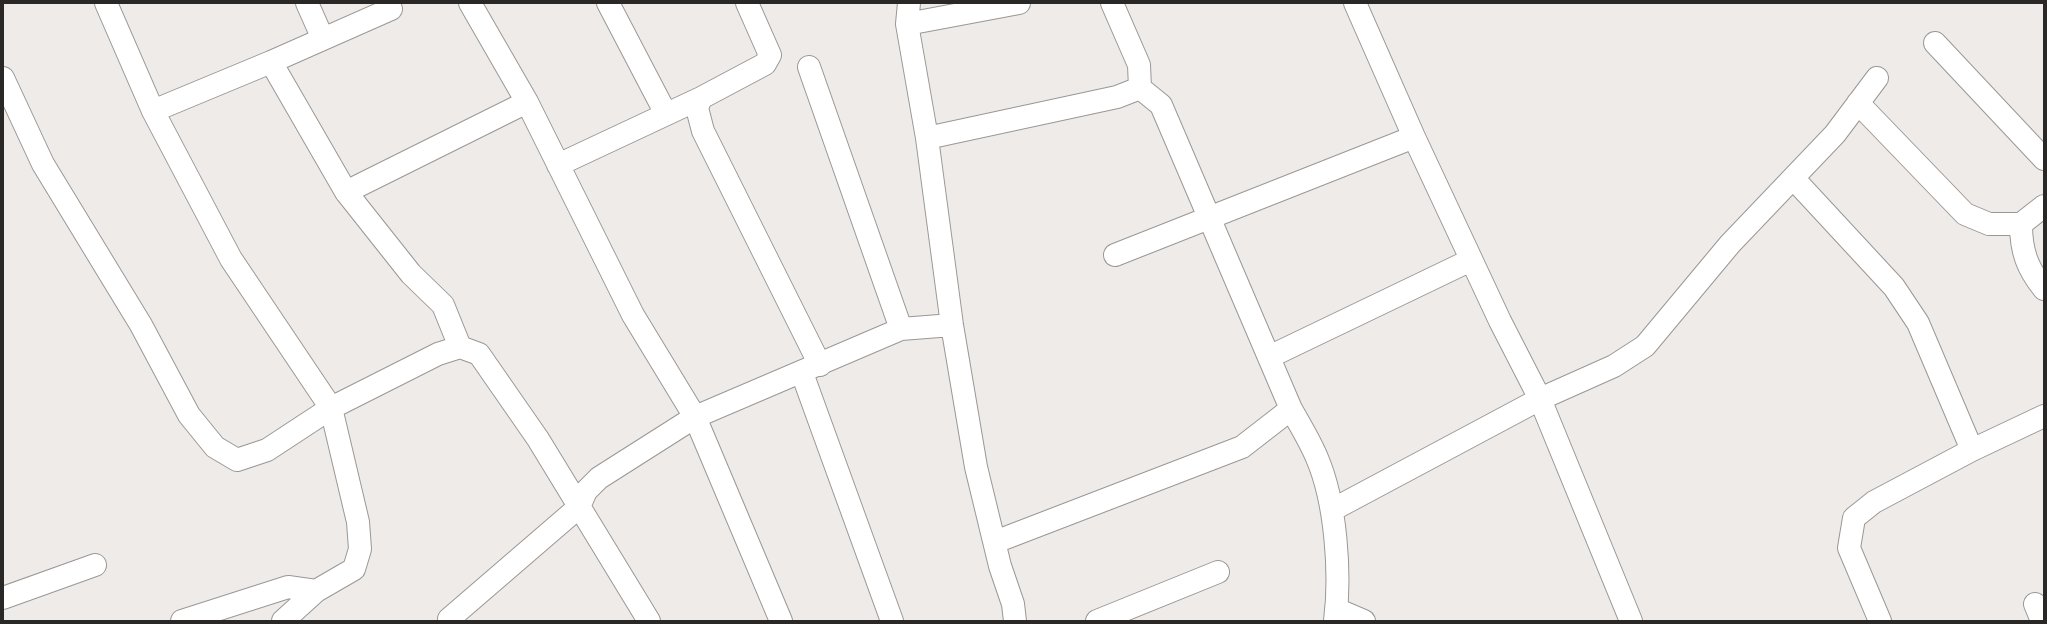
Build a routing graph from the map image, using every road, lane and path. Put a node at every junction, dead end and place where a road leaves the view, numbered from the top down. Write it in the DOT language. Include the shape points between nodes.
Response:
graph roads {
  1 [pos="106,3"];
  2 [pos="307,3"];
  3 [pos="470,3"];
  4 [pos="608,3"];
  5 [pos="747,3"];
  6 [pos="1019,3"];
  7 [pos="1112,3"];
  8 [pos="1355,3"];
  9 [pos="391,8"];
  10 [pos="908,14"];
  11 [pos="323,38"];
  12 [pos="1936,43"];
  13 [pos="271,62"];
  14 [pos="809,67"];
  15 [pos="3,78"];
  16 [pos="1876,78"];
  17 [pos="1140,88"];
  18 [pos="701,98"];
  19 [pos="526,102"];
  20 [pos="1858,103"];
  21 [pos="153,112"];
  22 [pos="666,114"];
  23 [pos="1414,137"];
  24 [pos="927,138"];
  25 [pos="2044,159"];
  26 [pos="558,165"];
  27 [pos="1793,178"];
  28 [pos="346,192"];
  29 [pos="2044,206"];
  30 [pos="1209,217"];
  31 [pos="2021,224"];
  32 [pos="1115,255"];
  33 [pos="1472,260"];
  34 [pos="2044,289"];
  35 [pos="952,325"];
  36 [pos="902,329"];
  37 [pos="460,347"];
  38 [pos="1269,357"];
  39 [pos="811,369"];
  40 [pos="1540,399"];
  41 [pos="331,408"];
  42 [pos="1291,409"];
  43 [pos="2044,416"];
  44 [pos="695,417"];
  45 [pos="1972,450"];
  46 [pos="579,507"];
  47 [pos="1332,510"];
  48 [pos="995,542"];
  49 [pos="95,565"];
  50 [pos="1218,572"];
  51 [pos="316,591"];
  52 [pos="3,598"];
  53 [pos="1335,615"];
  54 [pos="449,619"];
  55 [pos="182,621"];
  56 [pos="283,621"];
  57 [pos="649,621"];
  58 [pos="781,621"];
  59 [pos="892,621"];
  60 [pos="1015,621"];
  61 [pos="1097,621"];
  62 [pos="1364,621"];
  63 [pos="1631,621"];
  64 [pos="1880,621"];
  1 -- 21 [label="street"];
  2 -- 11 [label="street"];
  3 -- 19 [label="street"];
  4 -- 22 [label="street"];
  5 -- 18 [label="street" via="770,55 765,64"];
  6 -- 10 [label="street"];
  7 -- 17 [label="street" via="1139,65"];
  8 -- 23 [label="street"];
  9 -- 11 [label="street"];
  10 -- 24 [label="street"];
  11 -- 13 [label="street"];
  12 -- 25 [label="street"];
  13 -- 21 [label="street"];
  13 -- 28 [label="street"];
  14 -- 36 [label="street"];
  15 -- 41 [label="street" via="43,164 141,326 189,415 215,447 237,460 267,450"];
  16 -- 20 [label="street"];
  17 -- 24 [label="street" via="1117,97"];
  17 -- 30 [label="street" via="1161,106"];
  18 -- 22 [label="street"];
  18 -- 39 [label="street" via="697,108 703,131"];
  19 -- 26 [label="street"];
  19 -- 28 [label="street"];
  20 -- 27 [label="street" via="1835,134"];
  20 -- 31 [label="street" via="1965,214 1989,224"];
  21 -- 41 [label="street" via="231,259"];
  22 -- 26 [label="street"];
  23 -- 30 [label="street"];
  23 -- 33 [label="street"];
  24 -- 35 [label="street"];
  26 -- 44 [label="street" via="633,315"];
  27 -- 40 [label="street" via="1730,244 1645,346 1614,366"];
  27 -- 45 [label="street" via="1894,287 1914,317"];
  28 -- 37 [label="street" via="411,274 443,305"];
  29 -- 31 [label="street"];
  30 -- 32 [label="street"];
  30 -- 38 [label="street"];
  31 -- 34 [label="street" via="2021,240 2030,272"];
  33 -- 38 [label="street"];
  33 -- 40 [label="street"];
  35 -- 36 [label="street"];
  35 -- 48 [label="street" via="976,467"];
  36 -- 39 [label="street"];
  37 -- 41 [label="street" via="438,354"];
  37 -- 46 [label="street" via="479,354 538,439"];
  38 -- 42 [label="street"];
  39 -- 44 [label="street"];
  39 -- 59 [label="street"];
  40 -- 47 [label="street"];
  40 -- 63 [label="street"];
  41 -- 51 [label="street" via="358,522 360,549 354,569"];
  42 -- 47 [label="street" via="1317,458"];
  42 -- 48 [label="street" via="1242,447"];
  43 -- 45 [label="street"];
  44 -- 46 [label="street" via="599,478 586,491"];
  44 -- 58 [label="street"];
  45 -- 64 [label="street" via="1874,502 1854,518 1849,548"];
  46 -- 54 [label="street"];
  46 -- 57 [label="street"];
  47 -- 53 [label="street" via="1336,539"];
  48 -- 60 [label="street" via="1013,604"];
  49 -- 52 [label="street"];
  50 -- 61 [label="street"];
  51 -- 55 [label="street" via="288,587"];
  51 -- 56 [label="street"];
  53 -- 62 [label="street"];
}
